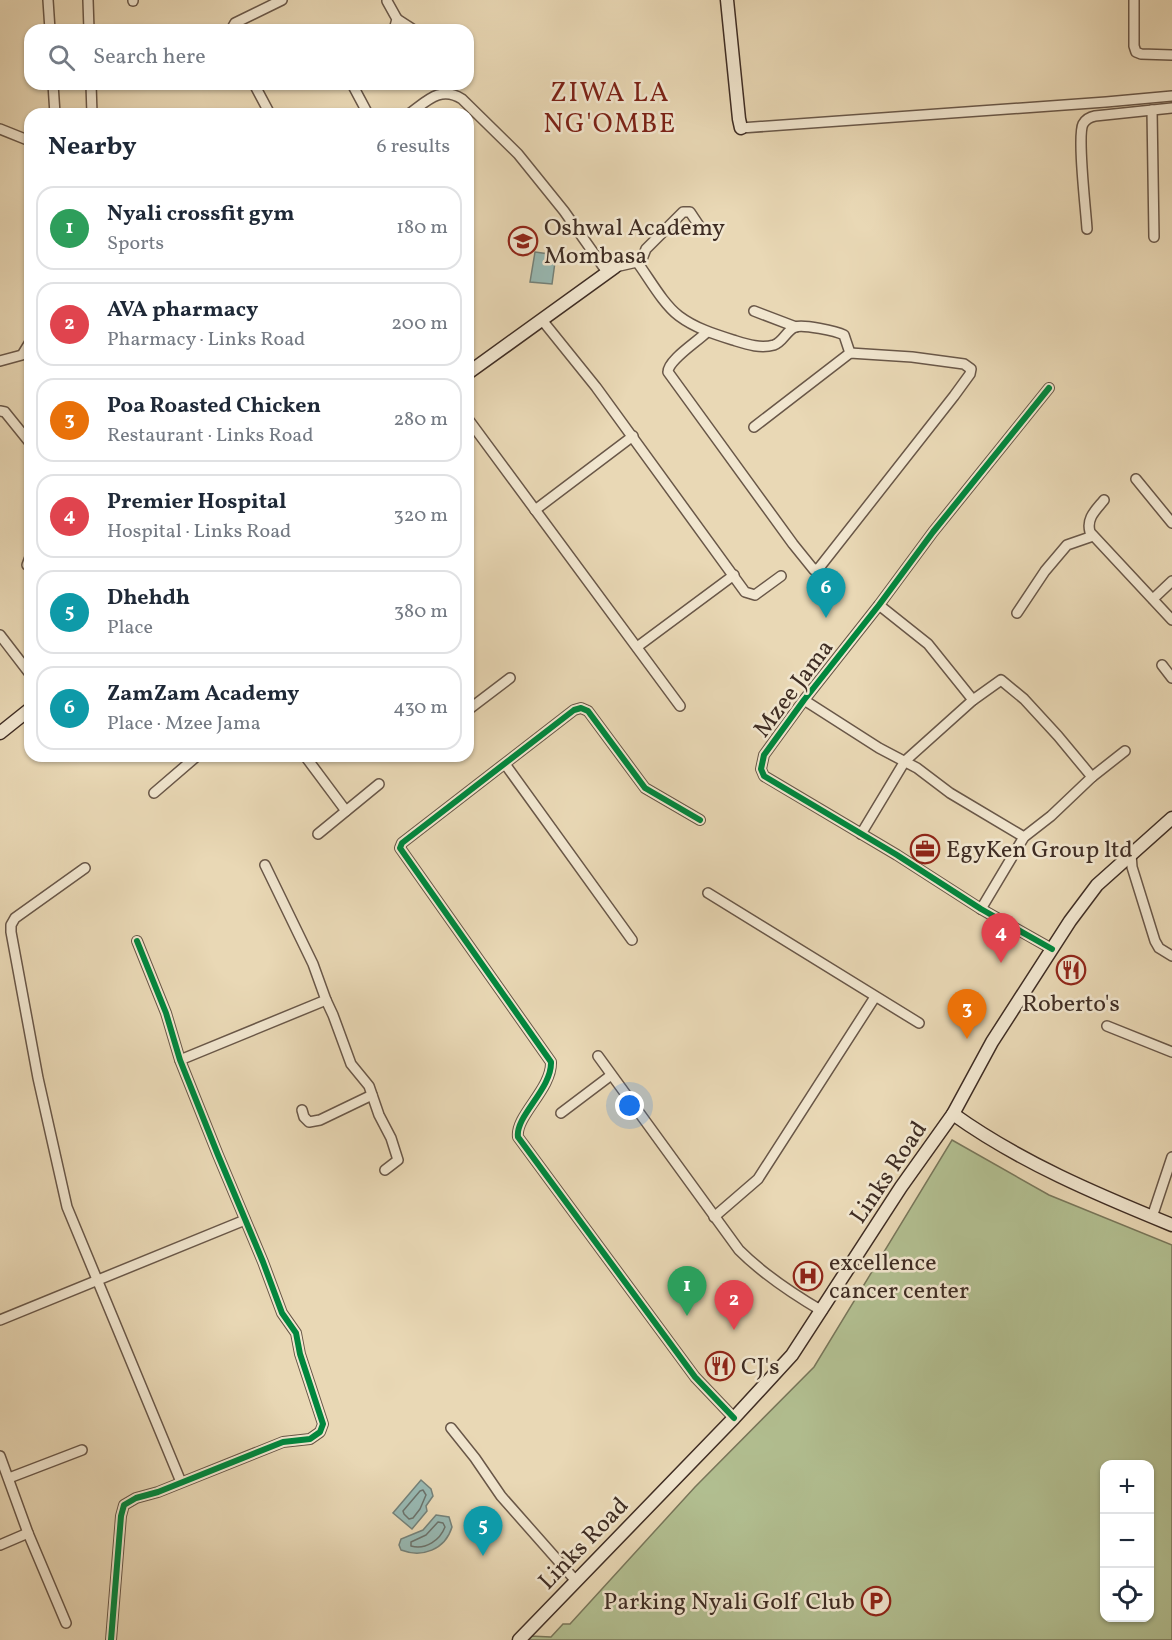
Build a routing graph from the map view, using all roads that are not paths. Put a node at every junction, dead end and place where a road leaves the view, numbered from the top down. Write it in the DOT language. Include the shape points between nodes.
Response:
graph roads {
  1 [pos="48,0"];
  2 [pos="88,0"];
  3 [pos="282,0"];
  4 [pos="727,0"];
  5 [pos="1134,0"];
  6 [pos="387,1"];
  7 [pos="397,19"];
  8 [pos="50,24"];
  9 [pos="89,24"];
  10 [pos="235,24"];
  11 [pos="396,24"];
  12 [pos="405,24"];
  13 [pos="1172,55"];
  14 [pos="53,90"];
  15 [pos="91,90"];
  16 [pos="257,90"];
  17 [pos="355,90"];
  18 [pos="435,90"];
  19 [pos="436,94"];
  20 [pos="1172,96"];
  21 [pos="55,108"];
  22 [pos="92,108"];
  23 [pos="267,108"];
  24 [pos="365,108"];
  25 [pos="417,108"];
  26 [pos="471,108"];
  27 [pos="1172,108"];
  28 [pos="1152,110"];
  29 [pos="474,111"];
  30 [pos="741,128"];
  31 [pos="0,129"];
  32 [pos="24,139"];
  33 [pos="700,227"];
  34 [pos="1087,229"];
  35 [pos="1154,237"];
  36 [pos="637,262"];
  37 [pos="611,269"];
  38 [pos="754,311"];
  39 [pos="542,320"];
  40 [pos="796,327"];
  41 [pos="707,332"];
  42 [pos="24,352"];
  43 [pos="850,353"];
  44 [pos="0,361"];
  45 [pos="474,369"];
  46 [pos="1049,388"];
  47 [pos="0,411"];
  48 [pos="474,427"];
  49 [pos="754,427"];
  50 [pos="24,436"];
  51 [pos="633,436"];
  52 [pos="1136,479"];
  53 [pos="1104,500"];
  54 [pos="535,510"];
  55 [pos="1172,523"];
  56 [pos="1093,536"];
  57 [pos="734,575"];
  58 [pos="781,576"];
  59 [pos="1172,580"];
  60 [pos="1153,598"];
  61 [pos="879,605"];
  62 [pos="1017,613"];
  63 [pos="1172,621"];
  64 [pos="0,635"];
  65 [pos="637,647"];
  66 [pos="1162,665"];
  67 [pos="24,666"];
  68 [pos="510,678"];
  69 [pos="1172,678"];
  70 [pos="804,700"];
  71 [pos="973,700"];
  72 [pos="474,704"];
  73 [pos="680,706"];
  74 [pos="24,714"];
  75 [pos="0,733"];
  76 [pos="1125,751"];
  77 [pos="905,761"];
  78 [pos="188,762"];
  79 [pos="309,762"];
  80 [pos="505,764"];
  81 [pos="1092,777"];
  82 [pos="379,784"];
  83 [pos="154,793"];
  84 [pos="346,812"];
  85 [pos="1172,818"];
  86 [pos="700,820"];
  87 [pos="318,834"];
  88 [pos="861,834"];
  89 [pos="1024,837"];
  90 [pos="1131,854"];
  91 [pos="265,865"];
  92 [pos="85,868"];
  93 [pos="708,893"];
  94 [pos="981,909"];
  95 [pos="632,940"];
  96 [pos="137,941"];
  97 [pos="1052,950"];
  98 [pos="1172,956"];
  99 [pos="875,997"];
  100 [pos="326,1000"];
  101 [pos="919,1023"];
  102 [pos="1107,1026"];
  103 [pos="1172,1052"];
  104 [pos="598,1056"];
  105 [pos="180,1060"];
  106 [pos="610,1076"];
  107 [pos="372,1095"];
  108 [pos="302,1110"];
  109 [pos="561,1113"];
  110 [pos="953,1114"];
  111 [pos="1172,1157"];
  112 [pos="385,1170"];
  113 [pos="714,1217"];
  114 [pos="1152,1217"];
  115 [pos="245,1220"];
  116 [pos="1172,1225"];
  117 [pos="96,1281"];
  118 [pos="822,1311"];
  119 [pos="0,1320"];
  120 [pos="734,1418"];
  121 [pos="451,1428"];
  122 [pos="82,1450"];
  123 [pos="0,1456"];
  124 [pos="9,1478"];
  125 [pos="181,1482"];
  126 [pos="28,1533"];
  127 [pos="0,1545"];
  128 [pos="576,1581"];
  129 [pos="66,1623"];
  130 [pos="111,1640"];
  131 [pos="519,1640"];
  1 -- 8 [label="street"];
  2 -- 9 [label="street"];
  3 -- 10 [label="street"];
  4 -- 30 [label="main road"];
  5 -- 13 [label="street" via="1136,52"];
  6 -- 7 [label="street"];
  7 -- 11 [label="street"];
  7 -- 12 [label="street"];
  14 -- 21 [label="street"];
  15 -- 22 [label="street"];
  16 -- 23 [label="street"];
  17 -- 24 [label="street"];
  18 -- 19 [label="street"];
  19 -- 25 [label="street"];
  19 -- 26 [label="street" via="452,93"];
  20 -- 30 [label="street"];
  27 -- 28 [label="street"];
  28 -- 34 [label="street" via="1091,117 1083,124"];
  28 -- 35 [label="street"];
  29 -- 37 [label="street" via="518,154"];
  31 -- 32 [label="street"];
  33 -- 36 [label="street" via="685,211"];
  36 -- 37 [label="street"];
  36 -- 41 [label="street" via="671,309"];
  37 -- 39 [label="main road"];
  38 -- 40 [label="street"];
  39 -- 45 [label="main road"];
  39 -- 51 [label="street"];
  40 -- 41 [label="street" via="778,342 766,346"];
  40 -- 43 [label="street" via="840,333 846,338"];
  41 -- 43 [label="street" via="672,361 668,372 814,570 842,541 971,371 964,364"];
  42 -- 44 [label="street"];
  43 -- 49 [label="street"];
  46 -- 61 [label="street, Mzee Jama"];
  47 -- 50 [label="street"];
  48 -- 54 [label="street"];
  51 -- 54 [label="street"];
  51 -- 57 [label="street"];
  52 -- 55 [label="street"];
  53 -- 56 [label="street" via="1088,524"];
  54 -- 65 [label="street"];
  56 -- 60 [label="street"];
  56 -- 62 [label="street" via="1067,545"];
  57 -- 58 [label="street" via="745,592 753,595"];
  57 -- 65 [label="street"];
  59 -- 60 [label="street"];
  60 -- 63 [label="street"];
  61 -- 70 [label="street, Mzee Jama"];
  61 -- 71 [label="street" via="928,644"];
  64 -- 67 [label="street"];
  65 -- 73 [label="street"];
  66 -- 69 [label="street"];
  68 -- 72 [label="street"];
  70 -- 77 [label="street"];
  70 -- 88 [label="street, Mzee Jama" via="764,755 762,773"];
  71 -- 77 [label="street"];
  71 -- 81 [label="street" via="1001,680 1006,683 1059,736"];
  74 -- 75 [label="main road"];
  76 -- 81 [label="street"];
  77 -- 88 [label="street"];
  77 -- 89 [label="street"];
  78 -- 83 [label="street"];
  79 -- 84 [label="street"];
  80 -- 86 [label="street" via="574,710 584,709 639,782"];
  80 -- 95 [label="street"];
  80 -- 120 [label="street" via="402,843 401,850 551,1062 547,1082 520,1124 518,1137 695,1377"];
  81 -- 89 [label="street"];
  82 -- 84 [label="street"];
  84 -- 87 [label="street"];
  85 -- 90 [label="main road, Links Road"];
  88 -- 94 [label="street, Mzee Jama"];
  89 -- 94 [label="street"];
  90 -- 97 [label="main road, Links Road" via="1087,898"];
  90 -- 98 [label="street" via="1155,941"];
  91 -- 100 [label="street"];
  92 -- 117 [label="street" via="15,918 10,929 60,1183"];
  93 -- 99 [label="street"];
  94 -- 97 [label="street, Mzee Jama"];
  96 -- 105 [label="street"];
  97 -- 110 [label="main road, Links Road" via="992,1042"];
  99 -- 101 [label="street"];
  99 -- 113 [label="street" via="758,1179"];
  100 -- 105 [label="street"];
  100 -- 107 [label="street" via="351,1064"];
  102 -- 103 [label="street"];
  104 -- 106 [label="street"];
  105 -- 115 [label="street"];
  106 -- 109 [label="street"];
  106 -- 113 [label="street"];
  107 -- 108 [label="street" via="320,1120 309,1122"];
  107 -- 112 [label="street" via="398,1160"];
  110 -- 114 [label="main road" via="982,1135 1061,1178"];
  110 -- 118 [label="main road, Links Road"];
  111 -- 114 [label="street"];
  113 -- 118 [label="street" via="755,1265"];
  114 -- 116 [label="main road"];
  115 -- 117 [label="street"];
  115 -- 125 [label="street" via="282,1314 296,1333 323,1424 320,1432 310,1438 284,1442"];
  117 -- 119 [label="street"];
  117 -- 125 [label="street"];
  118 -- 120 [label="main road, Links Road" via="792,1355"];
  120 -- 128 [label="main road, Links Road"];
  121 -- 128 [label="street" via="501,1496"];
  122 -- 124 [label="street"];
  123 -- 124 [label="street"];
  124 -- 126 [label="street"];
  125 -- 130 [label="street" via="136,1498 122,1508"];
  126 -- 127 [label="street"];
  126 -- 129 [label="street"];
  128 -- 131 [label="main road, Links Road"];
}
